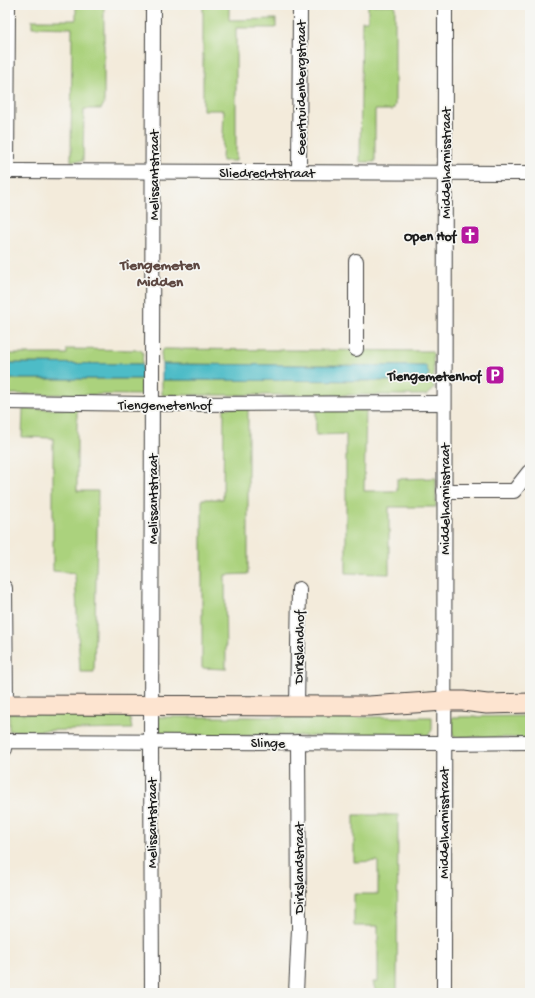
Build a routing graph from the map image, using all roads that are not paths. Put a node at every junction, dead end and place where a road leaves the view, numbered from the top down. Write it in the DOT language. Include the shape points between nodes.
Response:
graph roads {
  1 [pos="8,5"];
  2 [pos="154,5"];
  3 [pos="300,5"];
  4 [pos="445,5"];
  5 [pos="6,171"];
  6 [pos="153,171"];
  7 [pos="299,172"];
  8 [pos="445,173"];
  9 [pos="530,173"];
  10 [pos="356,261"];
  11 [pos="356,349"];
  12 [pos="5,402"];
  13 [pos="444,402"];
  14 [pos="152,404"];
  15 [pos="529,472"];
  16 [pos="444,491"];
  17 [pos="5,588"];
  18 [pos="299,589"];
  19 [pos="530,703"];
  20 [pos="5,705"];
  21 [pos="297,705"];
  22 [pos="151,706"];
  23 [pos="444,707"];
  24 [pos="530,711"];
  25 [pos="5,740"];
  26 [pos="151,742"];
  27 [pos="298,742"];
  28 [pos="530,742"];
  29 [pos="443,743"];
  30 [pos="5,749"];
  31 [pos="152,993"];
  32 [pos="296,993"];
  33 [pos="444,993"];
  1 -- 5 [label="street"];
  2 -- 6 [label="street, Melissantstraat"];
  3 -- 7 [label="street, Geertruidenbergstraat"];
  4 -- 8 [label="street, Middelharnisstraat"];
  5 -- 6 [label="street, Sliedrechtstraat"];
  6 -- 7 [label="street, Sliedrechtstraat"];
  6 -- 14 [label="street, Melissantstraat"];
  7 -- 8 [label="street, Sliedrechtstraat"];
  8 -- 9 [label="street, Sliedrechtstraat"];
  8 -- 13 [label="street, Middelharnisstraat"];
  10 -- 11 [label="street"];
  12 -- 14 [label="street, Tiengemetenhof"];
  13 -- 14 [label="street, Tiengemetenhof"];
  13 -- 16 [label="street, Middelharnisstraat"];
  14 -- 22 [label="street, Melissantstraat"];
  15 -- 16 [label="street" via="514,491"];
  16 -- 23 [label="street, Middelharnisstraat"];
  17 -- 20 [label="street"];
  18 -- 21 [label="street, Dirkslandhof"];
  19 -- 23 [label="street" via="486,704 463,701"];
  20 -- 22 [label="street"];
  21 -- 22 [label="street"];
  21 -- 23 [label="street"];
  22 -- 26 [label="street, Melissantstraat"];
  23 -- 24 [label="street"];
  23 -- 29 [label="street, Middelharnisstraat"];
  25 -- 26 [label="street, Slinge"];
  25 -- 30 [label="street"];
  26 -- 27 [label="street, Slinge"];
  26 -- 31 [label="street, Melissantstraat"];
  27 -- 29 [label="street, Slinge"];
  27 -- 32 [label="street, Dirkslandstraat" via="299,928"];
  28 -- 29 [label="street, Slinge"];
  29 -- 33 [label="street, Middelharnisstraat"];
}
